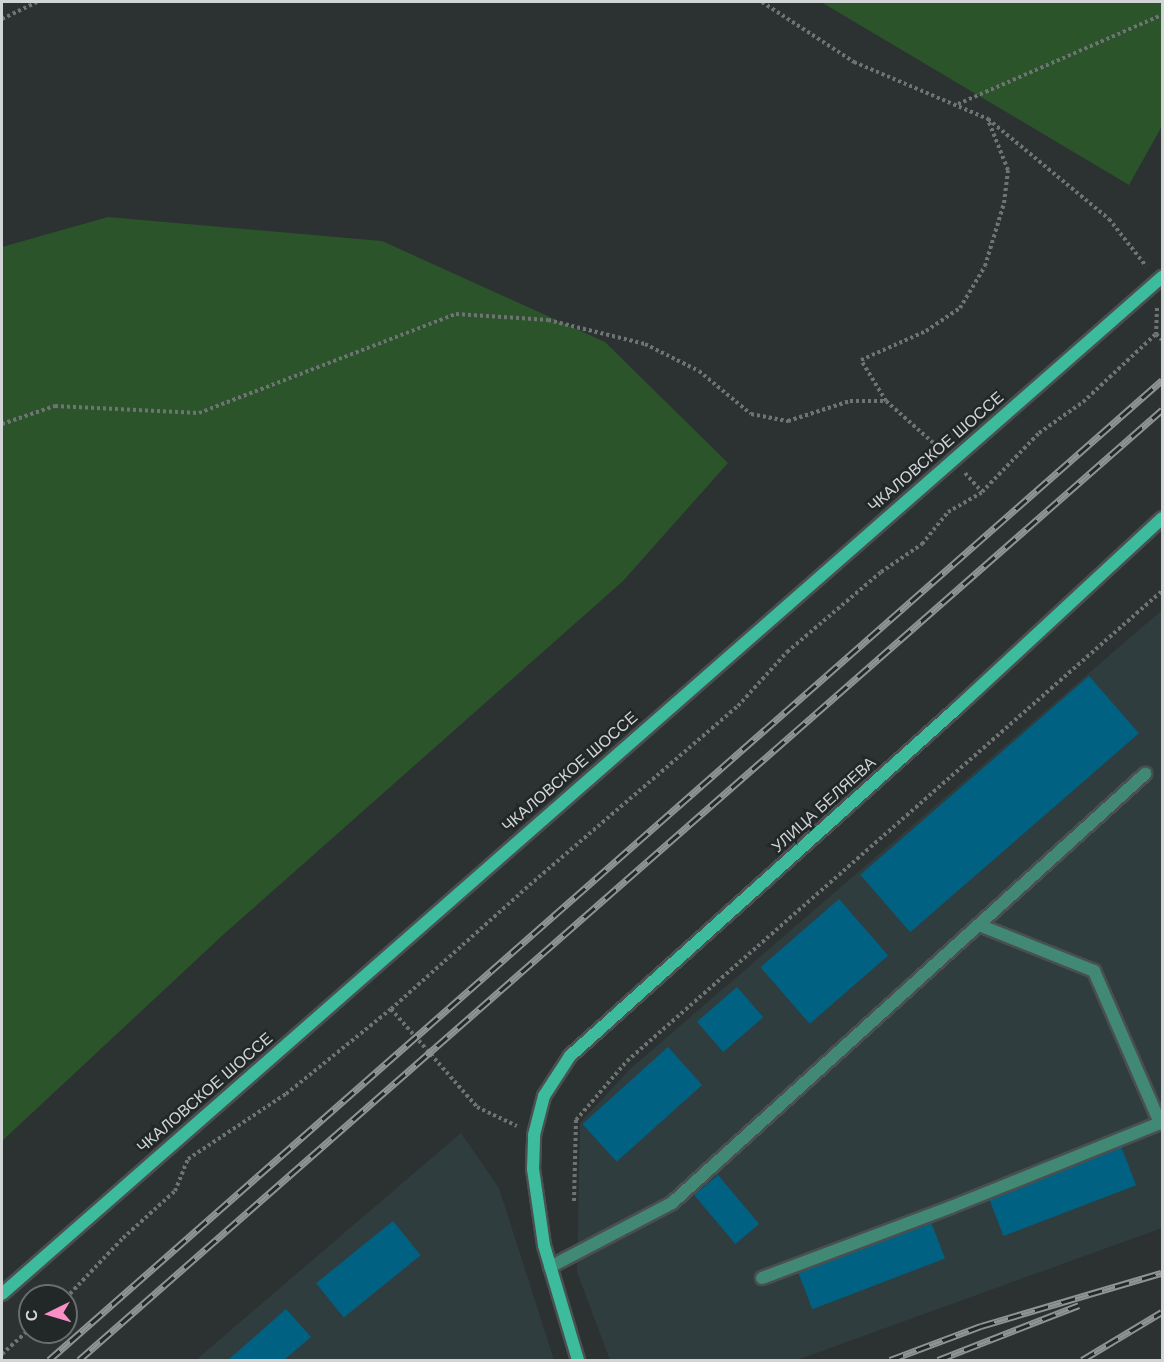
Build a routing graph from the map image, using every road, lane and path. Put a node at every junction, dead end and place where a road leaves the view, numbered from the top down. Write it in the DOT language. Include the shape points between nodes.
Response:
graph roads {
  1 [pos="37,2"];
  2 [pos="762,2"];
  3 [pos="1162,15"];
  4 [pos="2,19"];
  5 [pos="957,104"];
  6 [pos="988,119"];
  7 [pos="1160,279"];
  8 [pos="1156,334"];
  9 [pos="1162,340"];
  10 [pos="886,401"];
  11 [pos="2,424"];
  12 [pos="952,459"];
  13 [pos="982,492"];
  14 [pos="1162,518"];
  15 [pos="1162,591"];
  16 [pos="1145,774"];
  17 [pos="979,925"];
  18 [pos="391,1009"];
  19 [pos="1161,1122"];
  20 [pos="534,1135"];
  21 [pos="574,1201"];
  22 [pos="550,1267"];
  23 [pos="762,1278"];
  24 [pos="78,1285"];
  25 [pos="2,1294"];
  26 [pos="18,1340"];
  27 [pos="2,1354"];
  28 [pos="578,1360"];
  1 -- 4 [label="path"];
  2 -- 5 [label="path" via="854,62"];
  3 -- 5 [label="path"];
  5 -- 6 [label="path"];
  6 -- 7 [label="path" via="1109,219"];
  6 -- 10 [label="path" via="1008,170 1004,203 985,266 960,308 926,331 861,360"];
  7 -- 8 [label="path"];
  7 -- 12 [label="street, ЧКАЛОВСКОЕ ШОССЕ"];
  8 -- 9 [label="path"];
  8 -- 13 [label="path" via="1083,402 1039,433"];
  10 -- 11 [label="path" via="850,401 788,421 751,414 699,371 645,345 548,320 456,314 199,413 55,406"];
  10 -- 12 [label="path"];
  12 -- 13 [label="path"];
  12 -- 25 [label="street, ЧКАЛОВСКОЕ ШОССЕ"];
  13 -- 18 [label="path" via="948,513 922,544 881,572 787,652 738,706"];
  14 -- 20 [label="street, УЛИЦА БЕЛЯЕВА" via="570,1056 544,1096"];
  15 -- 21 [label="path" via="627,1061 576,1120"];
  16 -- 17 [label="lane"];
  17 -- 19 [label="lane" via="1094,971"];
  17 -- 22 [label="lane" via="672,1203"];
  18 -- 20 [label="path" via="477,1107"];
  18 -- 24 [label="path" via="286,1094 188,1159 175,1191"];
  19 -- 23 [label="lane"];
  20 -- 22 [label="street, УЛИЦА БЕЛЯЕВА" via="537,1203"];
  22 -- 28 [label="street, УЛИЦА БЕЛЯЕВА"];
  26 -- 27 [label="path"];
}
